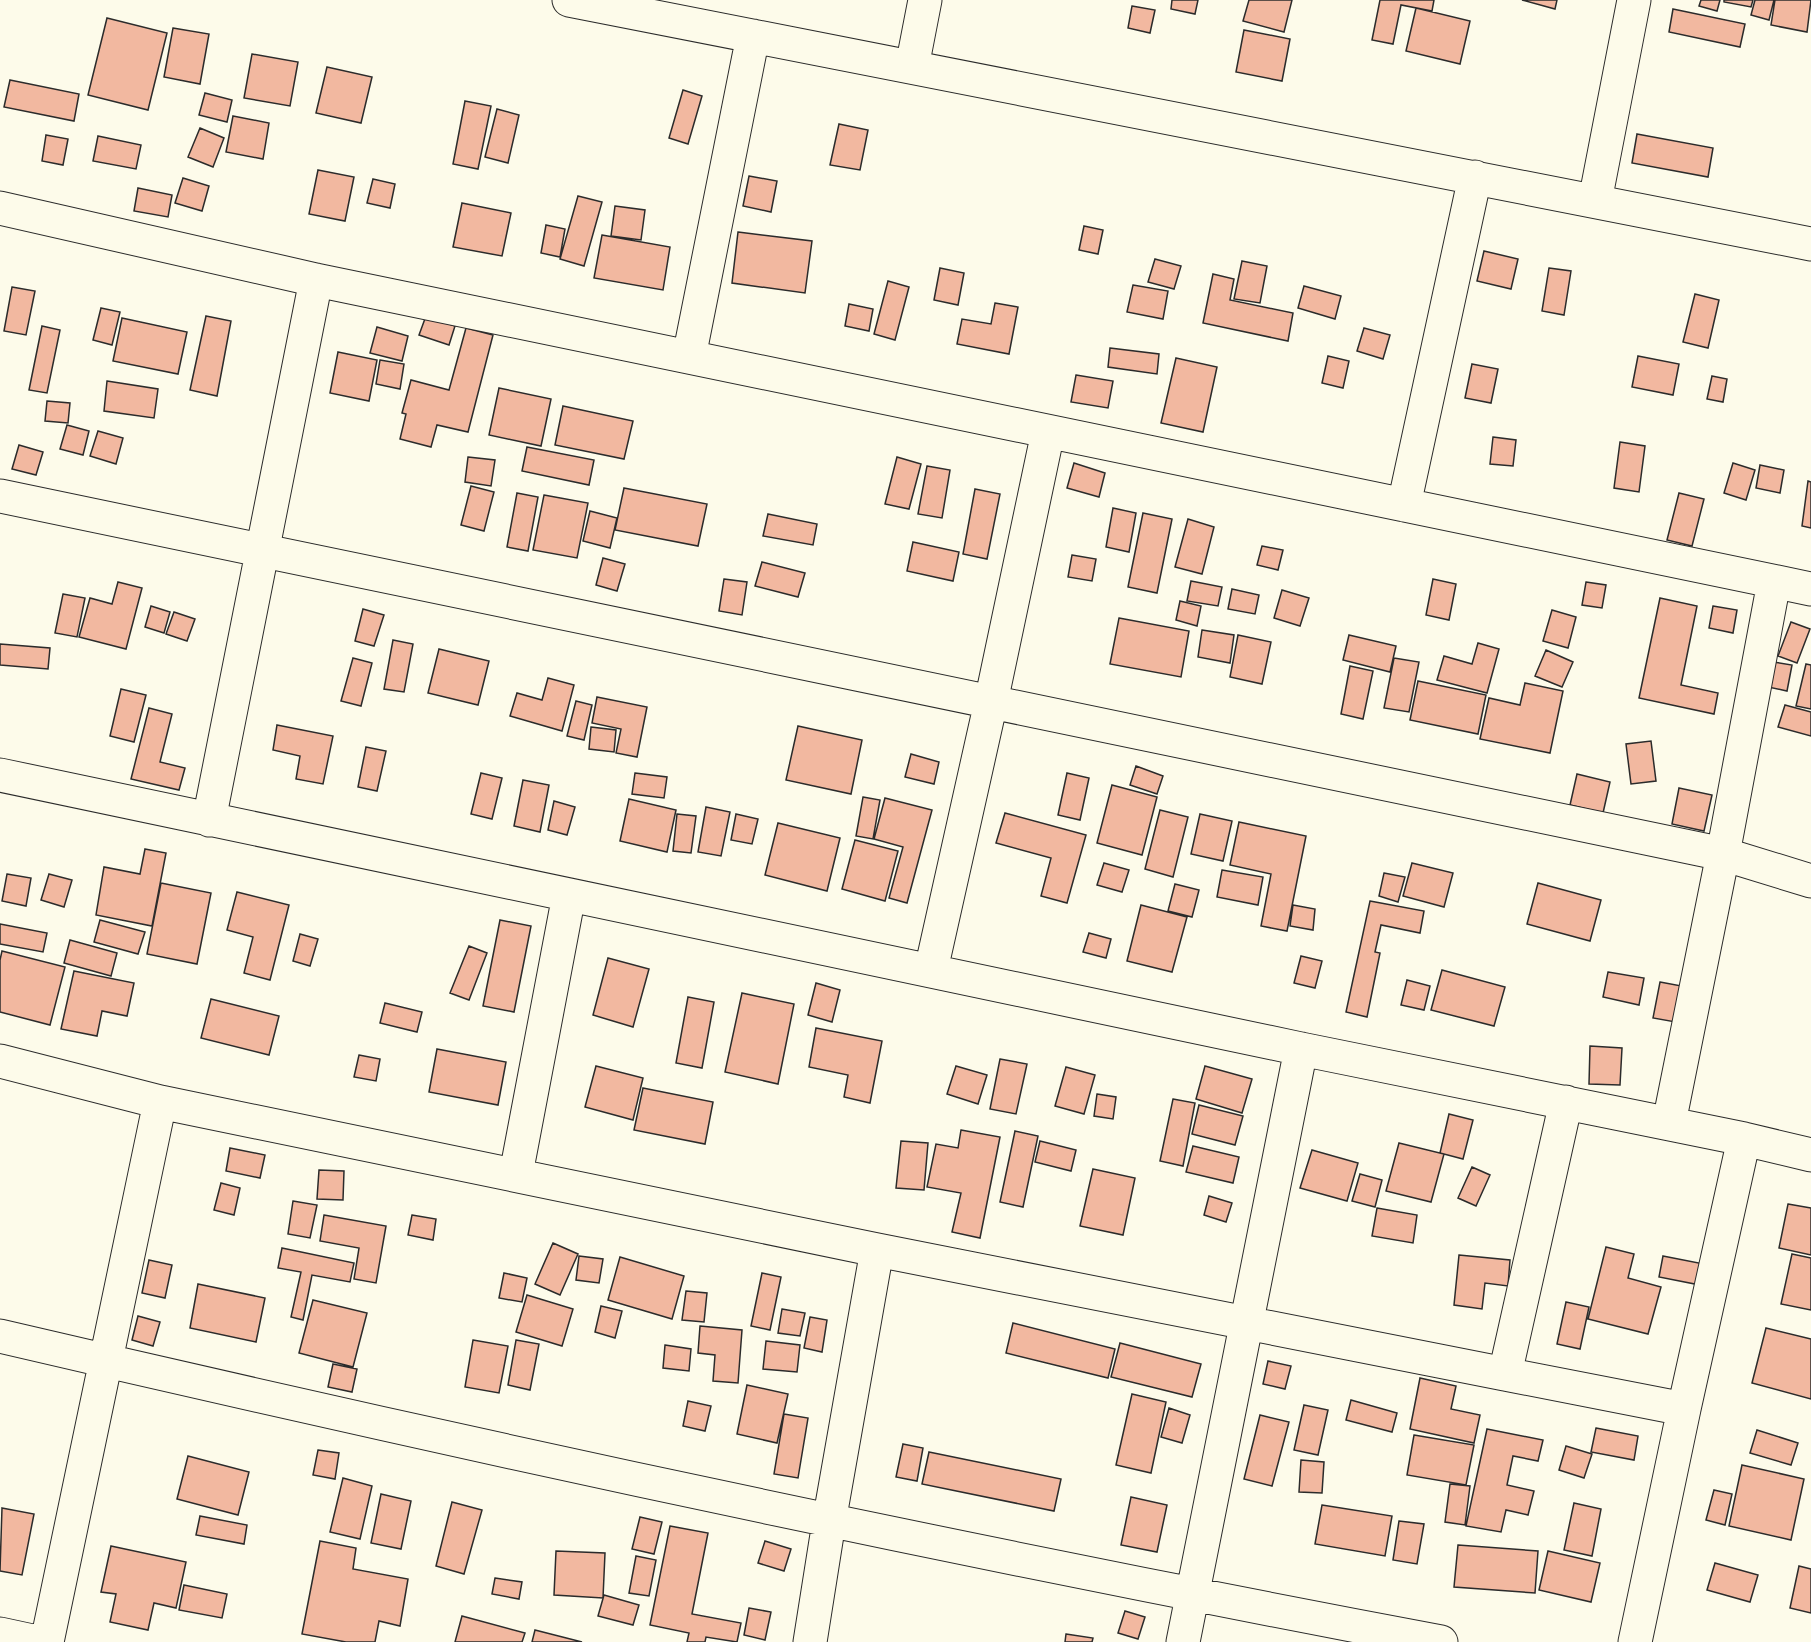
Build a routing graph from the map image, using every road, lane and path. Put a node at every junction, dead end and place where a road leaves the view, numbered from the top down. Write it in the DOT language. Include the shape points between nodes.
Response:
graph roads {
  1 [pos="569,0"];
  2 [pos="925,0"];
  3 [pos="1634,0"];
  4 [pos="753,36"];
  5 [pos="912,67"];
  6 [pos="1475,177"];
  7 [pos="1595,201"];
  8 [pos="0,208"];
  9 [pos="1811,244"];
  10 [pos="316,280"];
  11 [pos="689,357"];
  12 [pos="1048,432"];
  13 [pos="0,496"];
  14 [pos="1404,506"];
  15 [pos="263,551"];
  16 [pos="1774,582"];
  17 [pos="1811,589"];
  18 [pos="991,702"];
  19 [pos="0,775"];
  20 [pos="209,820"];
  21 [pos="1723,854"];
  22 [pos="1811,882"];
  23 [pos="569,896"];
  24 [pos="931,970"];
  25 [pos="1301,1049"];
  26 [pos="0,1061"];
  27 [pos="160,1102"];
  28 [pos="1566,1102"];
  29 [pos="1669,1123"];
  30 [pos="1744,1139"];
  31 [pos="1811,1155"];
  32 [pos="516,1174"];
  33 [pos="877,1250"];
  34 [pos="1247,1324"];
  35 [pos="0,1336"];
  36 [pos="106,1361"];
  37 [pos="1505,1374"];
  38 [pos="1684,1409"];
  39 [pos="829,1522"];
  40 [pos="1193,1595"];
  41 [pos="0,1634"];
  42 [pos="38,1642"];
  43 [pos="47,1642"];
  44 [pos="810,1642"];
  45 [pos="1183,1642"];
  46 [pos="1441,1642"];
  47 [pos="1635,1642"];
  1 -- 4 [label="street"];
  2 -- 5 [label="street"];
  3 -- 7 [label="street"];
  4 -- 5 [label="street"];
  4 -- 11 [label="street"];
  5 -- 6 [label="street"];
  6 -- 7 [label="street"];
  6 -- 14 [label="street"];
  7 -- 9 [label="street"];
  8 -- 10 [label="street"];
  10 -- 11 [label="street"];
  10 -- 15 [label="street"];
  11 -- 12 [label="street"];
  12 -- 14 [label="street"];
  12 -- 18 [label="street"];
  13 -- 15 [label="street"];
  14 -- 16 [label="street"];
  15 -- 18 [label="street"];
  15 -- 20 [label="street"];
  16 -- 17 [label="street"];
  16 -- 21 [label="street"];
  18 -- 21 [label="street"];
  18 -- 24 [label="street"];
  19 -- 20 [label="street"];
  20 -- 23 [label="street"];
  21 -- 22 [label="street"];
  21 -- 29 [label="street"];
  23 -- 24 [label="street"];
  23 -- 32 [label="street"];
  24 -- 25 [label="street"];
  25 -- 28 [label="street"];
  25 -- 34 [label="street"];
  26 -- 27 [label="street"];
  27 -- 32 [label="street"];
  27 -- 36 [label="street"];
  28 -- 29 [label="street"];
  28 -- 37 [label="street"];
  29 -- 30 [label="street"];
  30 -- 31 [label="street"];
  30 -- 38 [label="street"];
  32 -- 33 [label="street"];
  33 -- 34 [label="street"];
  33 -- 39 [label="street"];
  34 -- 37 [label="street"];
  34 -- 40 [label="street"];
  35 -- 36 [label="street"];
  36 -- 39 [label="street"];
  36 -- 43 [label="street"];
  37 -- 38 [label="street"];
  38 -- 47 [label="street"];
  39 -- 40 [label="street"];
  39 -- 44 [label="street"];
  40 -- 45 [label="street"];
  40 -- 46 [label="street"];
  41 -- 42 [label="street"];
}
